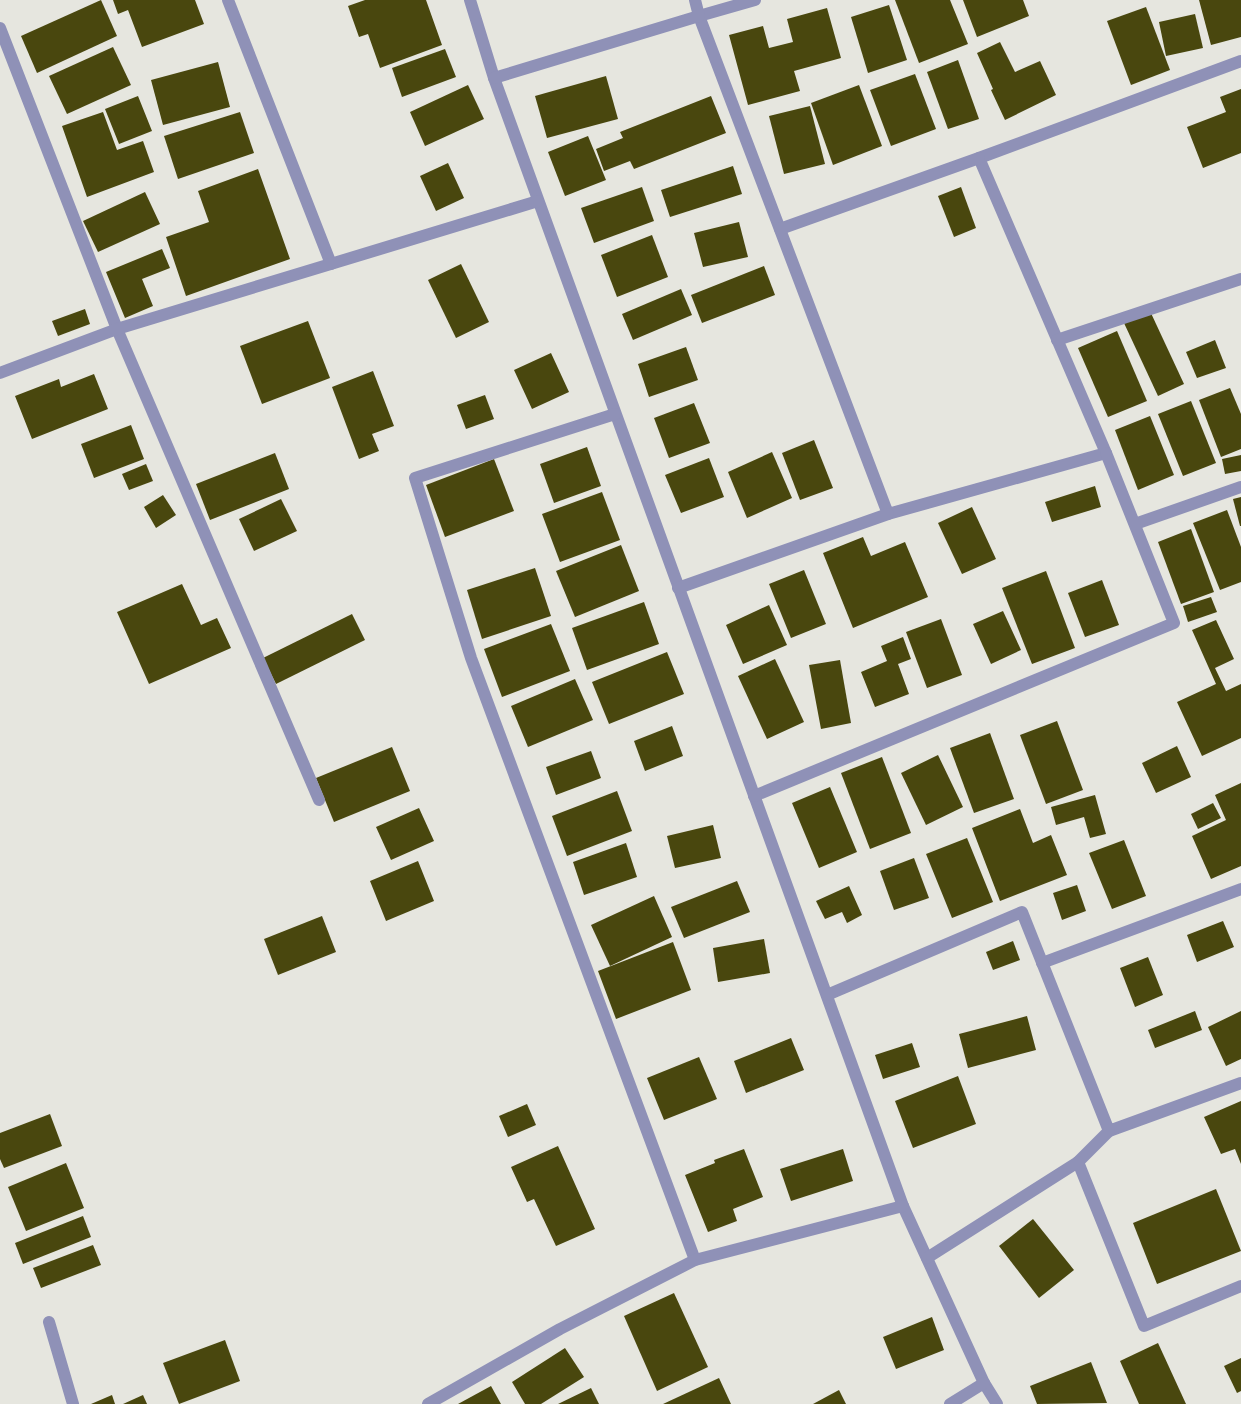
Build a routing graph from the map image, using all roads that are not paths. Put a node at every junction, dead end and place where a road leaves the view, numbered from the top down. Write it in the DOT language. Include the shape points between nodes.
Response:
graph roads {
  1 [pos="228,0"];
  2 [pos="470,0"];
  3 [pos="694,0"];
  4 [pos="755,0"];
  5 [pos="699,16"];
  6 [pos="0,28"];
  7 [pos="1241,62"];
  8 [pos="494,78"];
  9 [pos="978,158"];
  10 [pos="538,201"];
  11 [pos="780,229"];
  12 [pos="331,264"];
  13 [pos="1241,279"];
  14 [pos="117,329"];
  15 [pos="1057,340"];
  16 [pos="0,374"];
  17 [pos="615,414"];
  18 [pos="1106,453"];
  19 [pos="1241,487"];
  20 [pos="888,514"];
  21 [pos="1135,524"];
  22 [pos="678,588"];
  23 [pos="754,796"];
  24 [pos="319,800"];
  25 [pos="1241,889"];
  26 [pos="1042,963"];
  27 [pos="826,995"];
  28 [pos="1241,1083"];
  29 [pos="1109,1131"];
  30 [pos="1078,1162"];
  31 [pos="903,1206"];
  32 [pos="927,1258"];
  33 [pos="695,1260"];
  34 [pos="1241,1286"];
  35 [pos="49,1322"];
  36 [pos="984,1383"];
  37 [pos="73,1404"];
  38 [pos="428,1404"];
  39 [pos="950,1404"];
  40 [pos="997,1404"];
  1 -- 12 [label="street"];
  2 -- 8 [label="street"];
  3 -- 5 [label="street"];
  4 -- 5 [label="street"];
  5 -- 8 [label="street"];
  5 -- 11 [label="street"];
  6 -- 14 [label="street"];
  7 -- 9 [label="street"];
  8 -- 10 [label="street"];
  9 -- 11 [label="street"];
  9 -- 15 [label="street"];
  10 -- 12 [label="street"];
  10 -- 17 [label="street"];
  11 -- 20 [label="street"];
  12 -- 14 [label="street"];
  13 -- 15 [label="street"];
  14 -- 16 [label="street"];
  14 -- 24 [label="street"];
  15 -- 18 [label="street"];
  17 -- 22 [label="street"];
  17 -- 33 [label="street" via="415,478 471,658"];
  18 -- 20 [label="street"];
  18 -- 21 [label="street"];
  19 -- 21 [label="street"];
  20 -- 22 [label="street"];
  21 -- 23 [label="street" via="1174,623"];
  22 -- 23 [label="street"];
  23 -- 27 [label="street"];
  25 -- 26 [label="street"];
  26 -- 27 [label="street" via="1022,912"];
  26 -- 29 [label="street"];
  27 -- 31 [label="street"];
  28 -- 29 [label="street"];
  29 -- 30 [label="street"];
  30 -- 32 [label="street"];
  30 -- 34 [label="street" via="1144,1326"];
  31 -- 32 [label="street"];
  31 -- 33 [label="street"];
  32 -- 36 [label="street"];
  33 -- 38 [label="street" via="560,1329"];
  35 -- 37 [label="street"];
  36 -- 39 [label="street"];
  36 -- 40 [label="street"];
}
